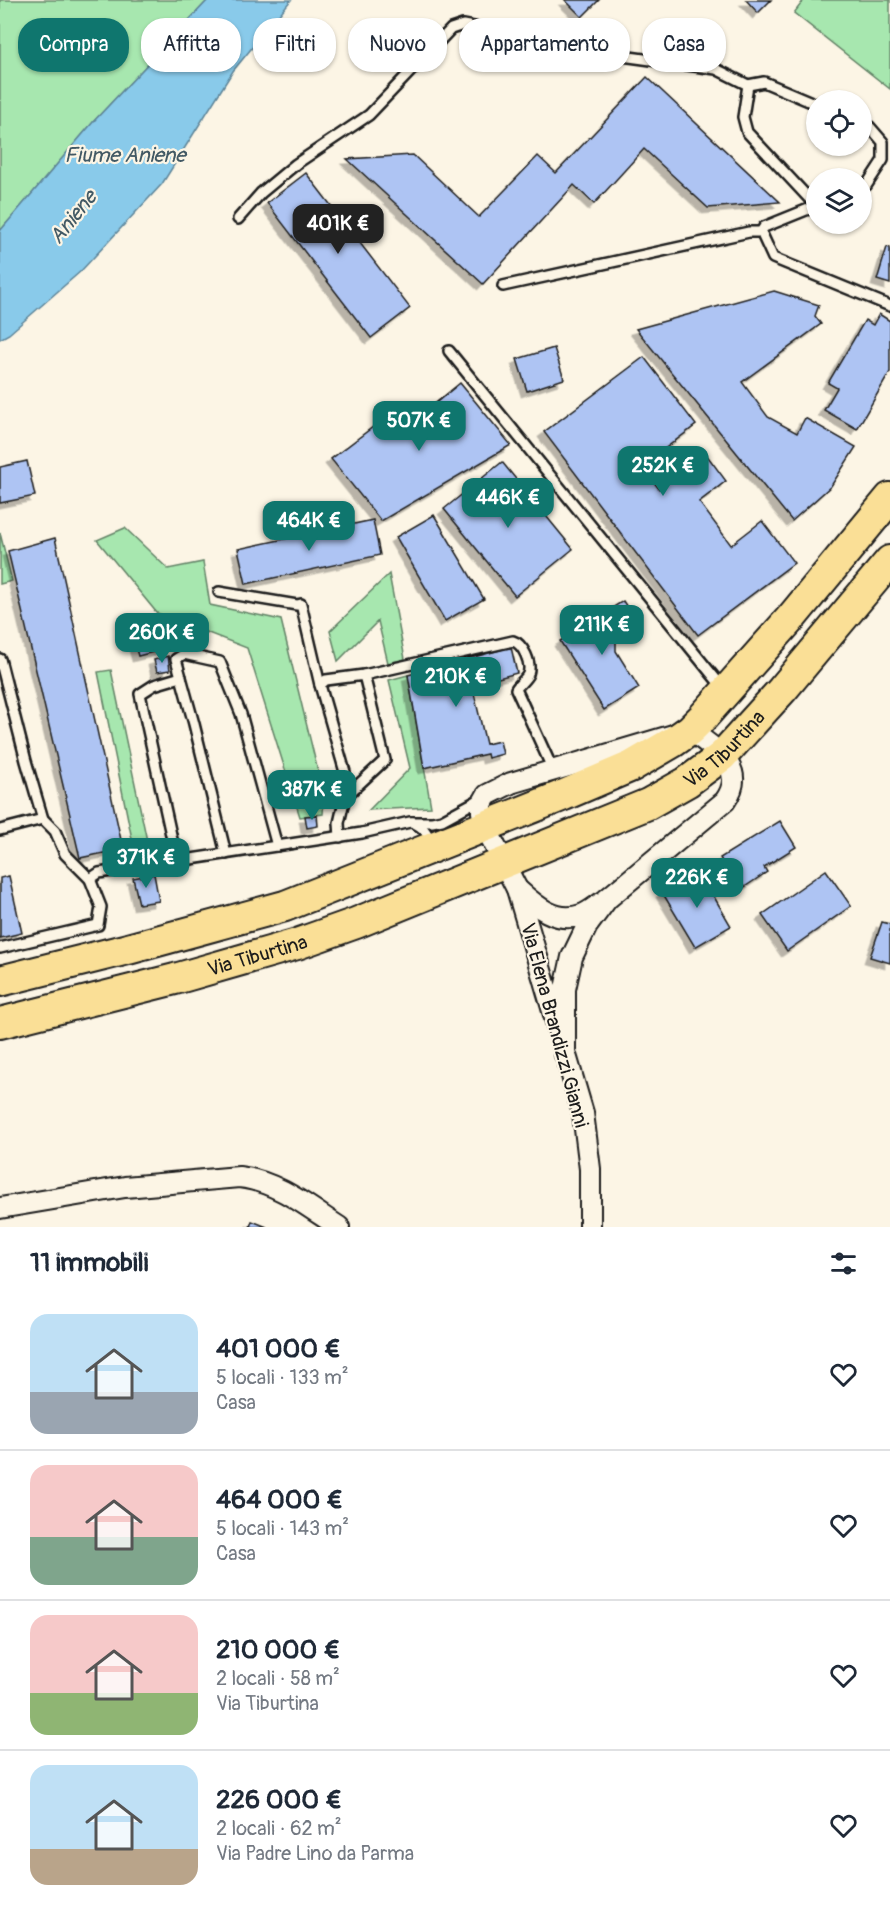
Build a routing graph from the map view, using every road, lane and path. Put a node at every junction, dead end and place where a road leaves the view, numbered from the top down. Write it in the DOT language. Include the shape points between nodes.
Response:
graph roads {
  1 [pos="748,85"];
  2 [pos="806,100"];
  3 [pos="872,129"];
  4 [pos="872,177"];
  5 [pos="806,195"];
  6 [pos="806,210"];
  7 [pos="238,219"];
  8 [pos="761,232"];
  9 [pos="503,286"];
  10 [pos="890,306"];
  11 [pos="449,351"];
  12 [pos="890,498"];
  13 [pos="888,568"];
  14 [pos="219,592"];
  15 [pos="0,659"];
  16 [pos="364,675"];
  17 [pos="181,677"];
  18 [pos="320,685"];
  19 [pos="726,692"];
  20 [pos="690,730"];
  21 [pos="722,756"];
  22 [pos="553,770"];
  23 [pos="487,795"];
  24 [pos="345,797"];
  25 [pos="43,819"];
  26 [pos="410,822"];
  27 [pos="485,826"];
  28 [pos="0,830"];
  29 [pos="340,837"];
  30 [pos="277,846"];
  31 [pos="431,846"];
  32 [pos="226,855"];
  33 [pos="177,862"];
  34 [pos="511,876"];
  35 [pos="90,879"];
  36 [pos="607,899"];
  37 [pos="0,948"];
  38 [pos="0,981"];
  39 [pos="0,1023"];
  40 [pos="565,1054"];
  41 [pos="0,1208"];
  42 [pos="339,1227"];
  43 [pos="590,1227"];
  1 -- 2 [label="lane" via="764,82"];
  1 -- 5 [label="lane" via="743,117 747,132"];
  1 -- 7 [label="lane" via="716,69 586,51 463,25 451,29 369,115 296,164 261,193"];
  3 -- 4 [label="lane" via="883,142 883,160"];
  6 -- 8 [label="lane" via="764,227"];
  8 -- 9 [label="lane"];
  8 -- 10 [label="lane" via="773,258"];
  11 -- 19 [label="lane"];
  12 -- 19 [label="main road, Via Tiburtina"];
  13 -- 21 [label="main road, Via Tiburtina"];
  14 -- 18 [label="lane" via="302,604"];
  15 -- 25 [label="lane"];
  16 -- 18 [label="lane" via="326,680"];
  16 -- 22 [label="lane" via="518,643 529,668 516,689"];
  16 -- 24 [label="lane" via="385,760"];
  17 -- 30 [label="lane" via="176,659 184,654 220,662 241,714"];
  17 -- 32 [label="lane"];
  17 -- 33 [label="lane" via="140,694"];
  18 -- 24 [label="lane" via="345,772"];
  19 -- 20 [label="main road, Via Tiburtina"];
  20 -- 21 [label="street"];
  20 -- 22 [label="street, Via Tiburtina"];
  20 -- 27 [label="main road, Via Tiburtina" via="632,766"];
  21 -- 34 [label="main road, Via Tiburtina" via="687,782"];
  21 -- 36 [label="street" via="731,766 734,778 725,801"];
  22 -- 23 [label="street, Via Tiburtina"];
  23 -- 26 [label="lane" via="442,820"];
  23 -- 27 [label="street" via="482,804"];
  24 -- 29 [label="lane"];
  25 -- 28 [label="lane"];
  25 -- 35 [label="lane" via="55,831 65,854"];
  26 -- 29 [label="lane"];
  26 -- 31 [label="lane" via="428,833"];
  27 -- 31 [label="main road, Via Tiburtina"];
  27 -- 34 [label="street"];
  29 -- 30 [label="lane"];
  30 -- 32 [label="lane"];
  31 -- 38 [label="main road, Via Tiburtina" via="285,906"];
  32 -- 33 [label="lane"];
  33 -- 35 [label="lane" via="99,873"];
  34 -- 36 [label="street" via="542,910 558,917 581,915"];
  34 -- 39 [label="main road, Via Tiburtina" via="176,980"];
  34 -- 40 [label="street, Via Elena Brandizzi Gianni"];
  35 -- 37 [label="lane" via="101,907 98,925"];
  36 -- 40 [label="street" via="584,932 569,966"];
  40 -- 43 [label="street, Via Elena Brandizzi Gianni" via="583,1113 590,1169"];
  41 -- 42 [label="street" via="125,1187 239,1177 269,1184"];
}
